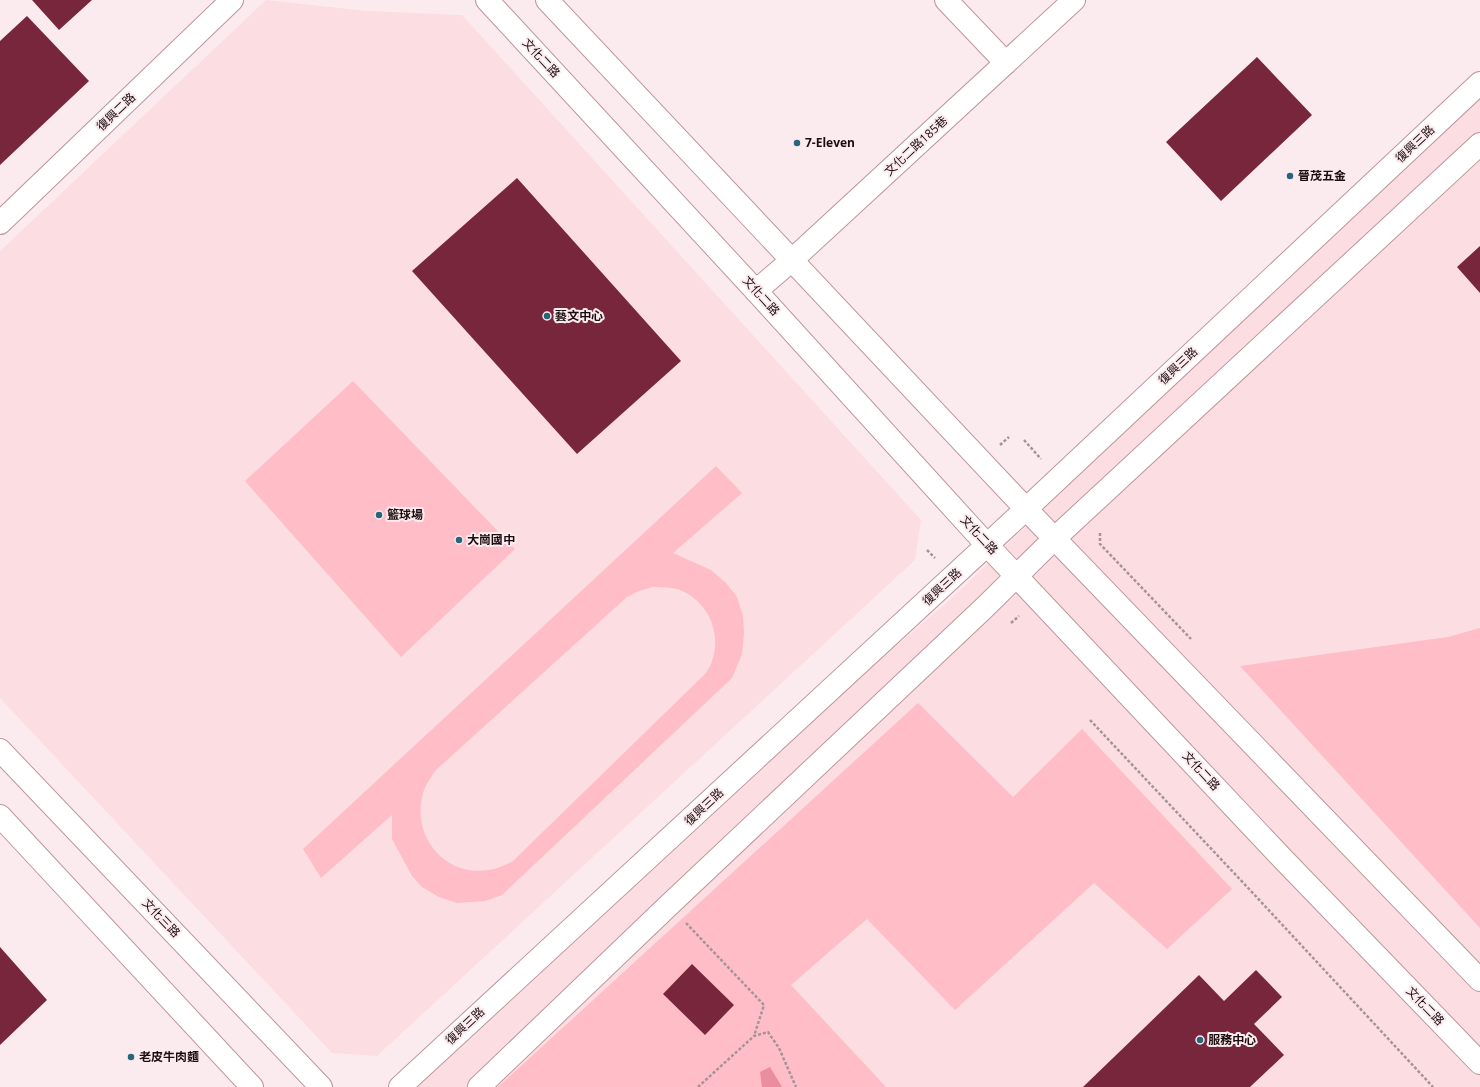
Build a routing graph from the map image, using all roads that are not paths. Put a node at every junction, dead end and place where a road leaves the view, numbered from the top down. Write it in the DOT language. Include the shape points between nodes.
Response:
graph roads {
  1 [pos="232,0"];
  2 [pos="487,0"];
  3 [pos="547,0"];
  4 [pos="946,0"];
  5 [pos="1074,0"];
  6 [pos="1006,63"];
  7 [pos="1480,83"];
  8 [pos="1480,144"];
  9 [pos="0,223"];
  10 [pos="792,260"];
  11 [pos="756,291"];
  12 [pos="1026,509"];
  13 [pos="1054,539"];
  14 [pos="987,544"];
  15 [pos="1017,576"];
  16 [pos="0,750"];
  17 [pos="0,816"];
  18 [pos="1480,980"];
  19 [pos="1480,1063"];
  20 [pos="252,1087"];
  21 [pos="321,1087"];
  22 [pos="400,1087"];
  23 [pos="479,1087"];
  1 -- 9 [label="street, 復興二路"];
  2 -- 11 [label="street, 文化二路"];
  3 -- 10 [label="street"];
  4 -- 6 [label="street"];
  5 -- 6 [label="street, 文化二路185巷"];
  6 -- 10 [label="street, 文化二路185巷"];
  7 -- 12 [label="street, 復興三路"];
  8 -- 13 [label="street"];
  10 -- 11 [label="street, 文化二路185巷"];
  10 -- 12 [label="street"];
  11 -- 14 [label="street, 文化二路"];
  12 -- 13 [label="street"];
  12 -- 14 [label="street, 復興三路"];
  13 -- 15 [label="street"];
  13 -- 18 [label="street"];
  14 -- 15 [label="street, 文化二路"];
  14 -- 22 [label="street, 復興三路"];
  15 -- 19 [label="street, 文化二路" via="1325,903"];
  15 -- 23 [label="street"];
  16 -- 21 [label="street, 文化三路"];
  17 -- 20 [label="street"];
}
